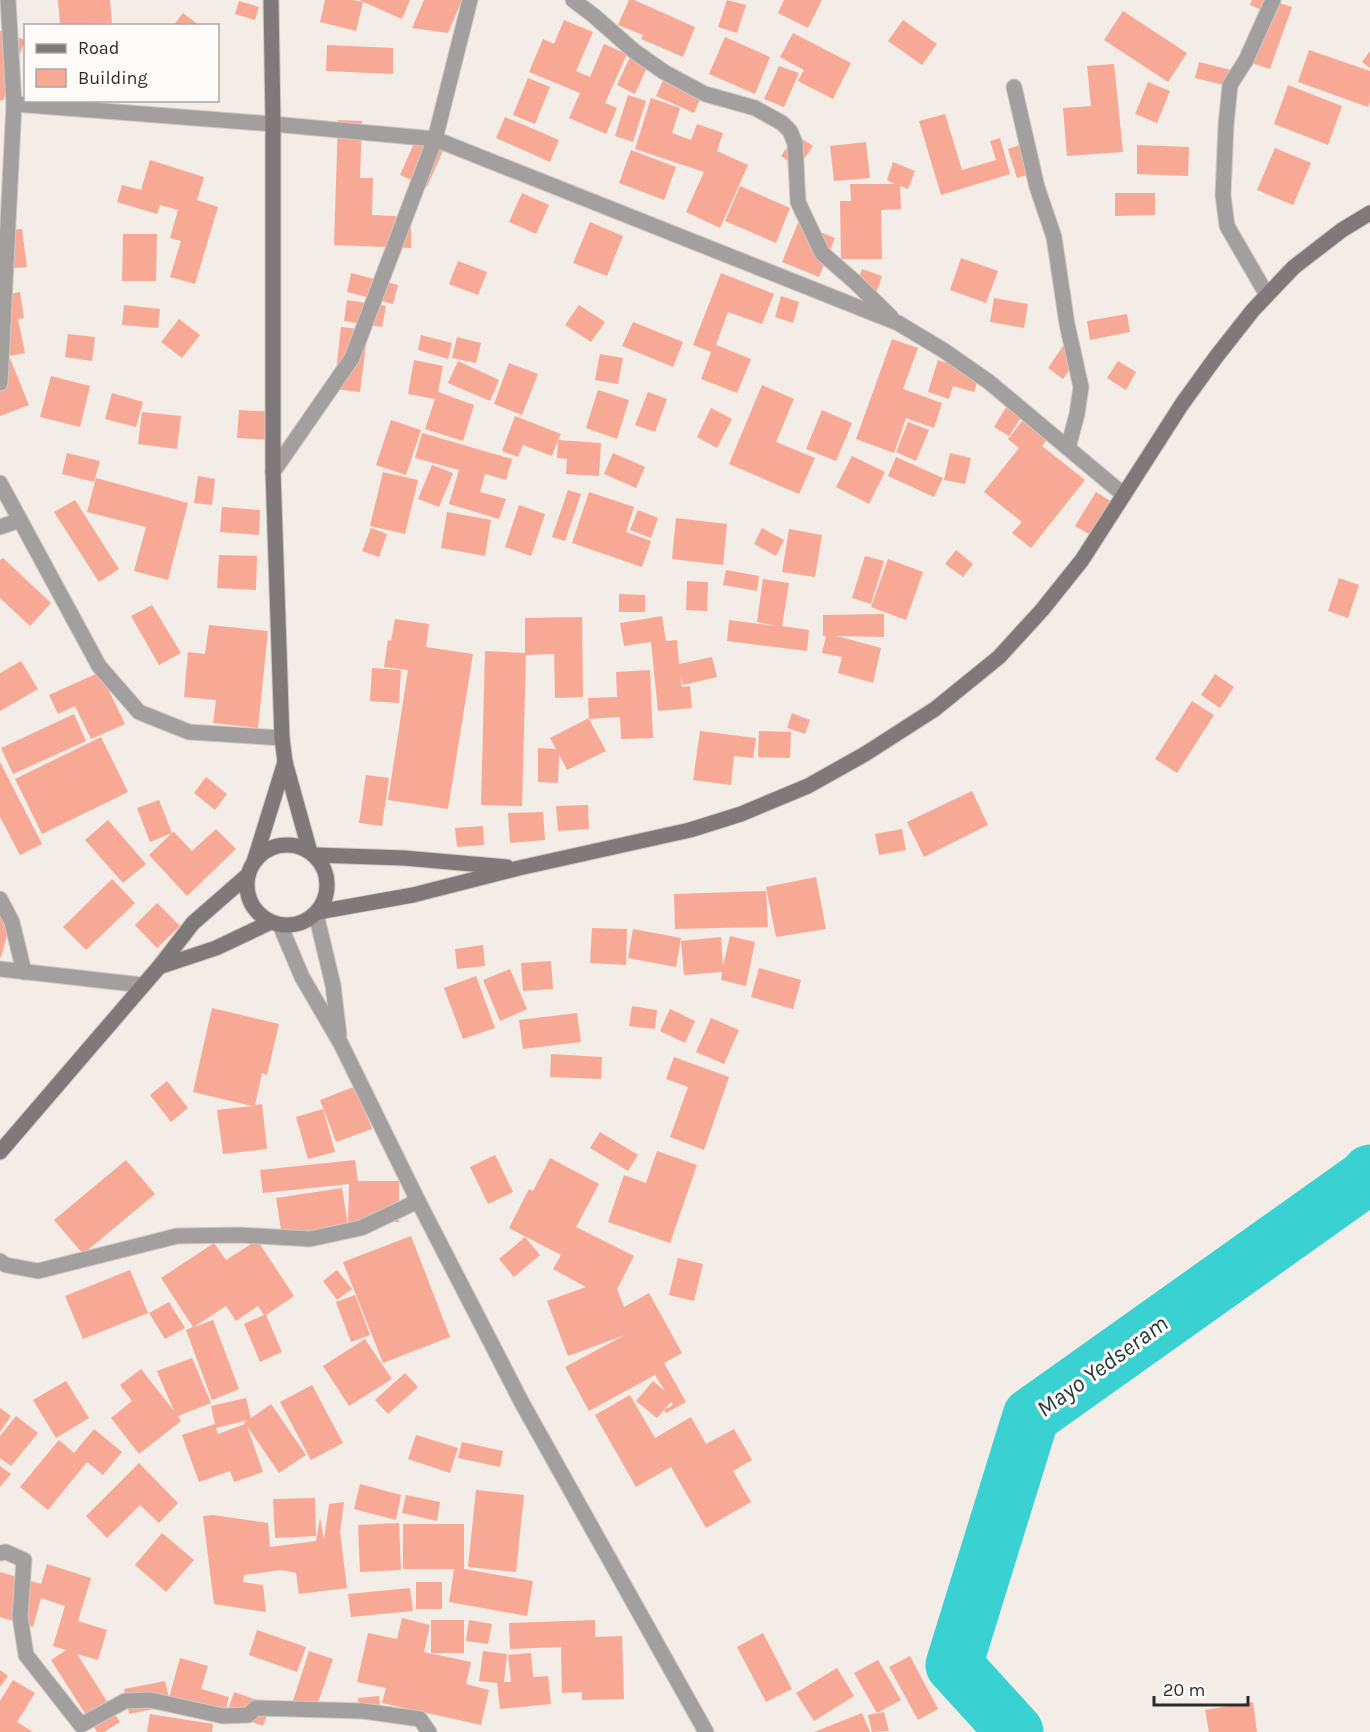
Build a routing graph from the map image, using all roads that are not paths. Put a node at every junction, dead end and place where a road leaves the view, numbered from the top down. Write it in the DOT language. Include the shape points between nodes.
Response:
graph roads {
  1 [pos="8,0"];
  2 [pos="271,0"];
  3 [pos="470,0"];
  4 [pos="573,0"];
  5 [pos="1274,0"];
  6 [pos="1014,87"];
  7 [pos="14,104"];
  8 [pos="273,124"];
  9 [pos="435,139"];
  10 [pos="1370,213"];
  11 [pos="1267,295"];
  12 [pos="897,323"];
  13 [pos="0,383"];
  14 [pos="1068,448"];
  15 [pos="273,472"];
  16 [pos="0,483"];
  17 [pos="1124,495"];
  18 [pos="20,520"];
  19 [pos="0,527"];
  20 [pos="282,738"];
  21 [pos="285,762"];
  22 [pos="312,854"];
  23 [pos="519,868"];
  24 [pos="251,869"];
  25 [pos="0,899"];
  26 [pos="317,913"];
  27 [pos="275,923"];
  28 [pos="159,967"];
  29 [pos="0,969"];
  30 [pos="24,972"];
  31 [pos="142,985"];
  32 [pos="341,1044"];
  33 [pos="0,1152"];
  34 [pos="418,1201"];
  35 [pos="0,1261"];
  36 [pos="0,1553"];
  37 [pos="429,1732"];
  38 [pos="706,1732"];
  1 -- 7 [label="street"];
  2 -- 8 [label="street"];
  3 -- 9 [label="street"];
  4 -- 12 [label="street" via="664,72 705,94 755,108 782,123 795,143 798,202 822,253"];
  5 -- 11 [label="street" via="1230,85 1223,195 1227,226"];
  6 -- 14 [label="street" via="1037,187 1054,237 1081,387"];
  7 -- 8 [label="street"];
  7 -- 13 [label="street"];
  8 -- 9 [label="street"];
  8 -- 15 [label="street"];
  9 -- 12 [label="street"];
  9 -- 15 [label="street" via="352,358"];
  10 -- 11 [label="street" via="1294,267"];
  11 -- 17 [label="street" via="1216,357"];
  12 -- 14 [label="street" via="989,382"];
  14 -- 17 [label="street"];
  15 -- 20 [label="street"];
  16 -- 18 [label="street"];
  17 -- 23 [label="street" via="1075,568 999,657 935,709 864,754 808,786 741,814 690,830"];
  18 -- 19 [label="street"];
  18 -- 20 [label="street" via="99,666 139,712 189,732"];
  20 -- 21 [label="street"];
  21 -- 22 [label="street"];
  21 -- 24 [label="street"];
  22 -- 23 [label="street"];
  22 -- 24 [label="street" via="286,845 263,853"];
  22 -- 26 [label="street" via="326,873 327,894"];
  23 -- 26 [label="street" via="413,895"];
  24 -- 27 [label="street" via="249,897 261,916"];
  24 -- 28 [label="street" via="194,923"];
  25 -- 30 [label="street" via="12,921"];
  26 -- 27 [label="street" via="293,925"];
  26 -- 32 [label="street"];
  27 -- 28 [label="street"];
  27 -- 32 [label="street"];
  28 -- 31 [label="street"];
  29 -- 30 [label="street"];
  30 -- 31 [label="street"];
  31 -- 33 [label="street"];
  32 -- 34 [label="street"];
  34 -- 35 [label="street" via="361,1228 310,1239 177,1236 38,1271"];
  34 -- 38 [label="street" via="522,1403"];
  36 -- 37 [label="street" via="24,1560 20,1616 26,1655 81,1725 124,1701 150,1700 223,1716 248,1715 256,1708 363,1711 420,1719"];
}
